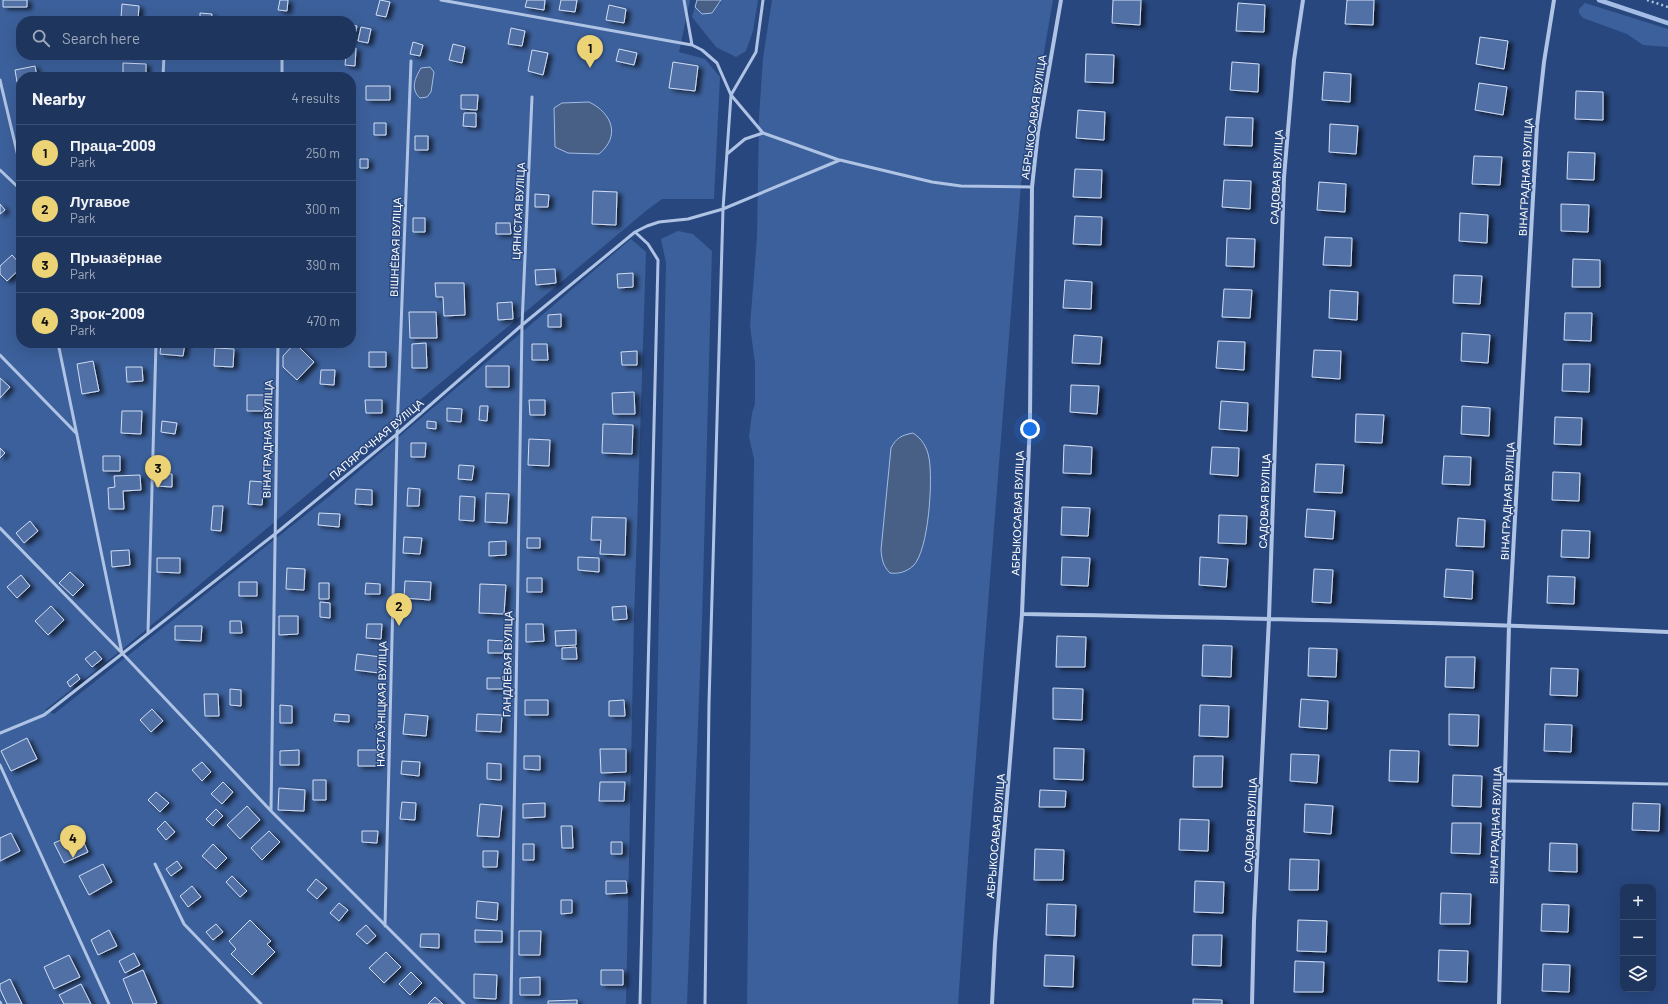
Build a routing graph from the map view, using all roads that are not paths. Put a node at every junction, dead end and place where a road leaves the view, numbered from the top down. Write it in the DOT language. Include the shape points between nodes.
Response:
graph roads {
  1 [pos="441,0"];
  2 [pos="684,0"];
  3 [pos="764,0"];
  4 [pos="1061,0"];
  5 [pos="1303,0"];
  6 [pos="1554,0"];
  7 [pos="692,45"];
  8 [pos="164,60"];
  9 [pos="282,60"];
  10 [pos="411,61"];
  11 [pos="163,72"];
  12 [pos="282,72"];
  13 [pos="0,80"];
  14 [pos="732,95"];
  15 [pos="532,97"];
  16 [pos="763,133"];
  17 [pos="16,147"];
  18 [pos="727,154"];
  19 [pos="840,160"];
  20 [pos="0,170"];
  21 [pos="16,185"];
  22 [pos="1032,187"];
  23 [pos="723,209"];
  24 [pos="635,232"];
  25 [pos="522,325"];
  26 [pos="59,348"];
  27 [pos="156,348"];
  28 [pos="278,348"];
  29 [pos="0,355"];
  30 [pos="77,434"];
  31 [pos="397,434"];
  32 [pos="0,528"];
  33 [pos="274,534"];
  34 [pos="1022,614"];
  35 [pos="1269,618"];
  36 [pos="1509,625"];
  37 [pos="1668,632"];
  38 [pos="148,633"];
  39 [pos="122,653"];
  40 [pos="0,733"];
  41 [pos="0,765"];
  42 [pos="1506,781"];
  43 [pos="1668,784"];
  44 [pos="271,811"];
  45 [pos="156,864"];
  46 [pos="385,926"];
  47 [pos="109,1004"];
  48 [pos="261,1004"];
  49 [pos="464,1004"];
  50 [pos="511,1004"];
  51 [pos="640,1004"];
  52 [pos="705,1004"];
  53 [pos="992,1004"];
  54 [pos="1252,1004"];
  55 [pos="1499,1004"];
  1 -- 7 [label="lane"];
  2 -- 7 [label="lane"];
  3 -- 14 [label="lane" via="756,52"];
  4 -- 22 [label="street, АБРЫКОСАВАЯ ВУЛІЦА" via="1039,126"];
  5 -- 35 [label="street, САДОВАЯ ВУЛІЦА" via="1294,60 1285,170"];
  6 -- 36 [label="street, ВІНАГРАДНАЯ ВУЛІЦА" via="1537,126"];
  7 -- 14 [label="lane" via="717,63"];
  8 -- 11 [label="lane"];
  9 -- 12 [label="lane"];
  10 -- 31 [label="lane, ВІШНЁВАЯ ВУЛІЦА"];
  13 -- 17 [label="lane"];
  14 -- 16 [label="lane"];
  14 -- 18 [label="lane"];
  15 -- 25 [label="lane, ЦЯНІСТАЯ ВУЛІЦА"];
  16 -- 18 [label="lane" via="744,139"];
  16 -- 19 [label="lane"];
  18 -- 23 [label="lane"];
  19 -- 22 [label="lane" via="932,182 961,186"];
  19 -- 23 [label="lane, ПАПЯРОЧНАЯ ВУЛІЦА"];
  20 -- 21 [label="lane"];
  22 -- 34 [label="street, АБРЫКОСАВАЯ ВУЛІЦА" via="1030,420"];
  23 -- 24 [label="lane, ПАПЯРОЧНАЯ ВУЛІЦА" via="688,219 659,222"];
  23 -- 52 [label="lane" via="709,703"];
  24 -- 25 [label="lane, ПАПЯРОЧНАЯ ВУЛІЦА"];
  24 -- 51 [label="lane" via="648,244 658,260"];
  25 -- 31 [label="lane, ПАПЯРОЧНАЯ ВУЛІЦА"];
  25 -- 50 [label="lane, ГАНДЛЁВАЯ ВУЛІЦА"];
  26 -- 30 [label="lane"];
  27 -- 38 [label="lane"];
  28 -- 33 [label="lane, ВІНАГРАДНАЯ ВУЛІЦА"];
  29 -- 30 [label="lane"];
  30 -- 39 [label="lane"];
  31 -- 33 [label="lane, ПАПЯРОЧНАЯ ВУЛІЦА"];
  31 -- 46 [label="lane, НАСТАЎНІЦКАЯ ВУЛІЦА"];
  32 -- 39 [label="lane"];
  33 -- 38 [label="lane, ПАПЯРОЧНАЯ ВУЛІЦА"];
  33 -- 44 [label="lane, ВІНАГРАДНАЯ ВУЛІЦА"];
  34 -- 35 [label="street"];
  34 -- 53 [label="street, АБРЫКОСАВАЯ ВУЛІЦА"];
  35 -- 36 [label="street"];
  35 -- 54 [label="street, САДОВАЯ ВУЛІЦА"];
  36 -- 37 [label="street"];
  36 -- 42 [label="street, ВІНАГРАДНАЯ ВУЛІЦА"];
  38 -- 39 [label="lane, ПАПЯРОЧНАЯ ВУЛІЦА"];
  39 -- 40 [label="lane, ПАПЯРОЧНАЯ ВУЛІЦА" via="44,715"];
  39 -- 44 [label="lane"];
  41 -- 47 [label="lane"];
  42 -- 43 [label="lane"];
  42 -- 55 [label="street, ВІНАГРАДНАЯ ВУЛІЦА"];
  44 -- 46 [label="lane"];
  45 -- 48 [label="lane" via="184,924"];
  46 -- 49 [label="lane"];
}
